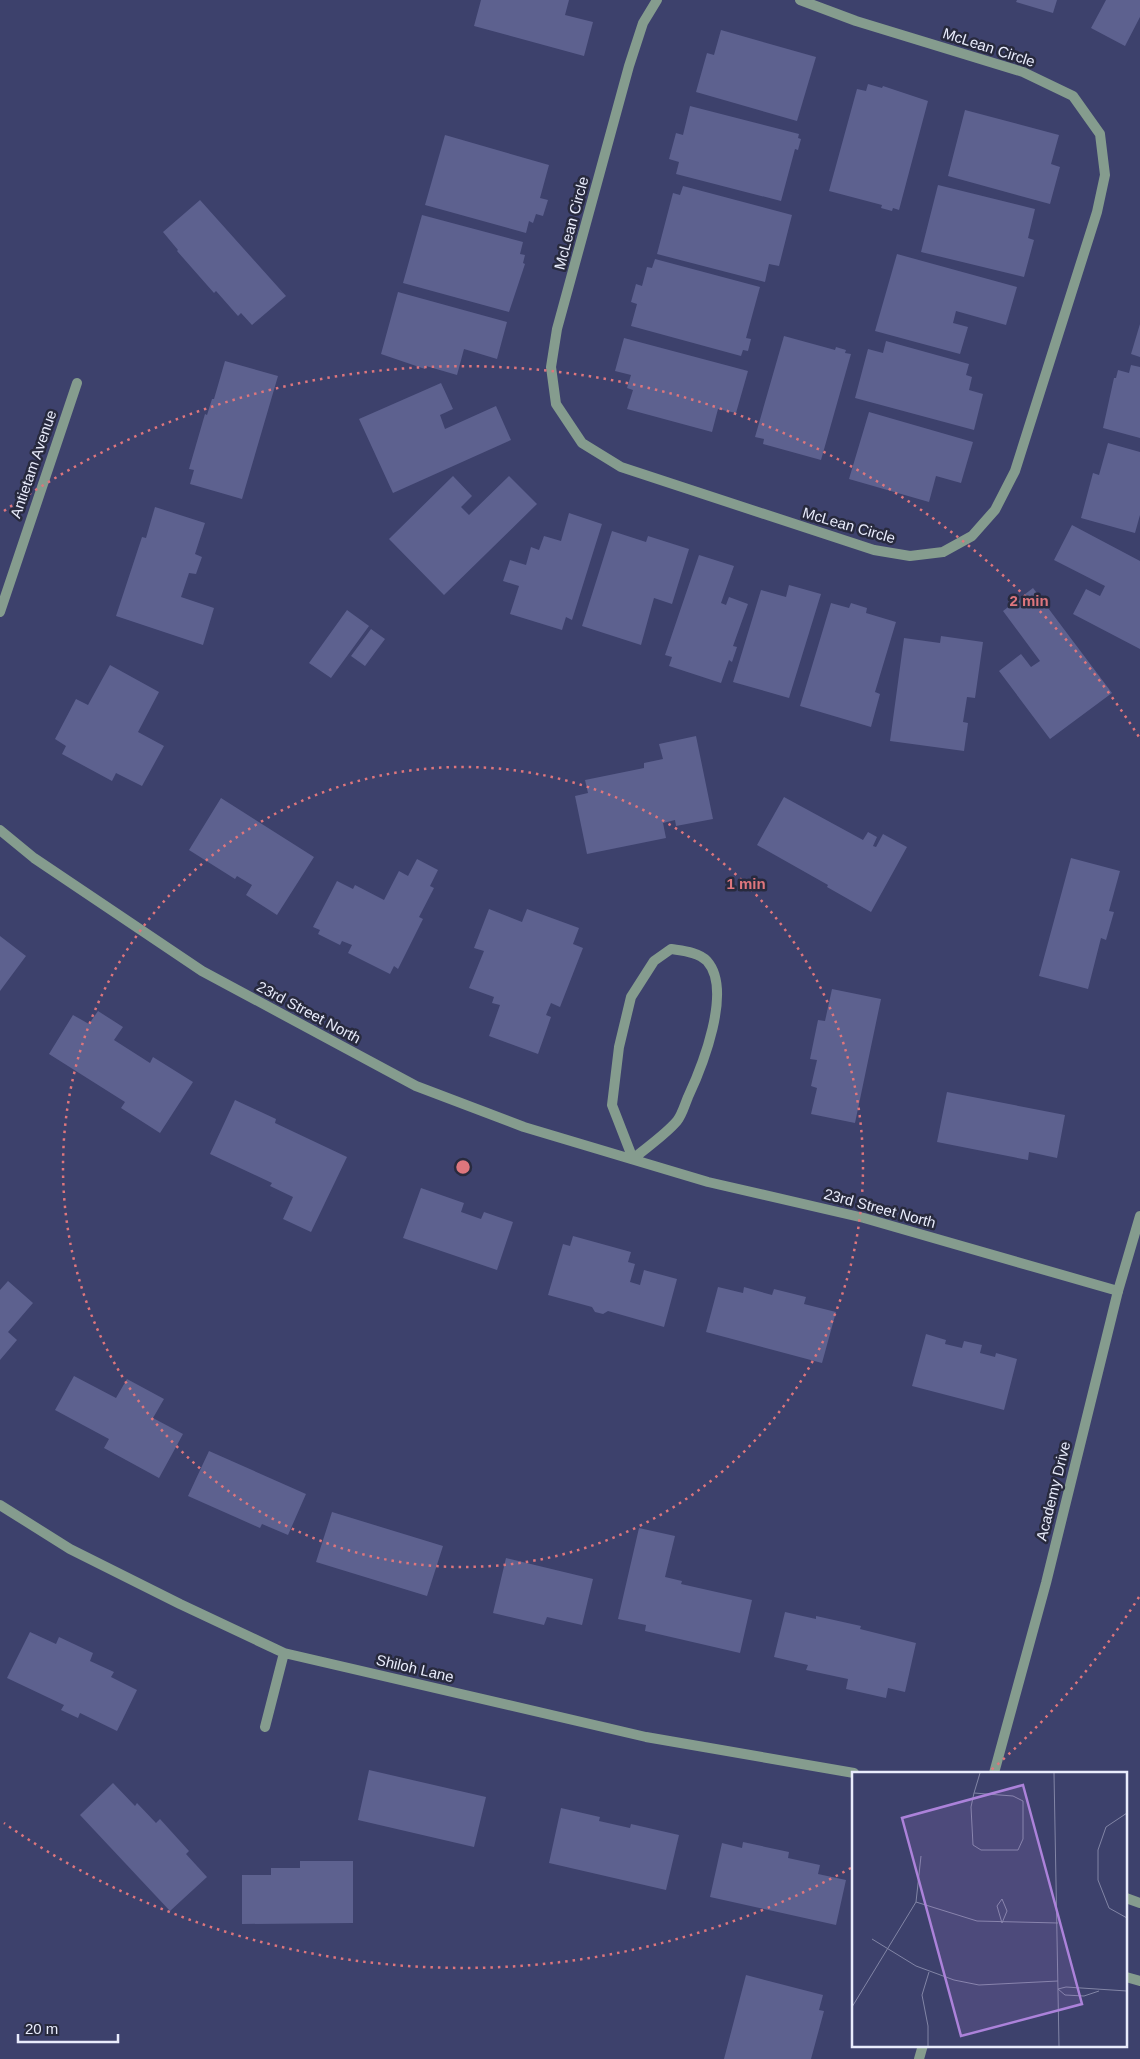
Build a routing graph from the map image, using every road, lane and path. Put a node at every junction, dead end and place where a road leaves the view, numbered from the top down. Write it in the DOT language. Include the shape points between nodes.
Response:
graph roads {
  1 [pos="657,0"];
  2 [pos="800,0"];
  3 [pos="77,383"];
  4 [pos="0,612"];
  5 [pos="0,830"];
  6 [pos="634,1159"];
  7 [pos="1140,1216"];
  8 [pos="1118,1291"];
  9 [pos="0,1505"];
  10 [pos="284,1652"];
  11 [pos="265,1727"];
  12 [pos="994,1772"];
  13 [pos="852,1773"];
  14 [pos="1128,1899"];
  15 [pos="1140,1903"];
  16 [pos="923,2046"];
  17 [pos="919,2059"];
  1 -- 2 [label="street, McLean Circle" via="643,23 629,66 558,329 551,367 556,404 582,443 622,467 874,550 910,556 943,552 972,536 995,510 1015,471 1098,212 1105,175 1100,134 1073,96 1023,72 856,21"];
  3 -- 4 [label="street, Antietam Avenue"];
  5 -- 6 [label="street, 23rd Street North" via="34,858 202,971 416,1086 524,1127"];
  6 -- 6 [label="street" via="677,1121 703,1065 715,1016 716,992 713,971 706,960 690,952 671,949 654,961 631,997 619,1047 612,1105"];
  6 -- 8 [label="street, 23rd Street North" via="708,1182 864,1218"];
  7 -- 8 [label="street, Academy Drive"];
  8 -- 12 [label="street, Academy Drive" via="1046,1583"];
  9 -- 10 [label="street, Shiloh Lane" via="70,1549"];
  10 -- 11 [label="street"];
  10 -- 13 [label="street, Shiloh Lane" via="646,1737"];
  14 -- 15 [label="street"];
  16 -- 17 [label="street"];
}
